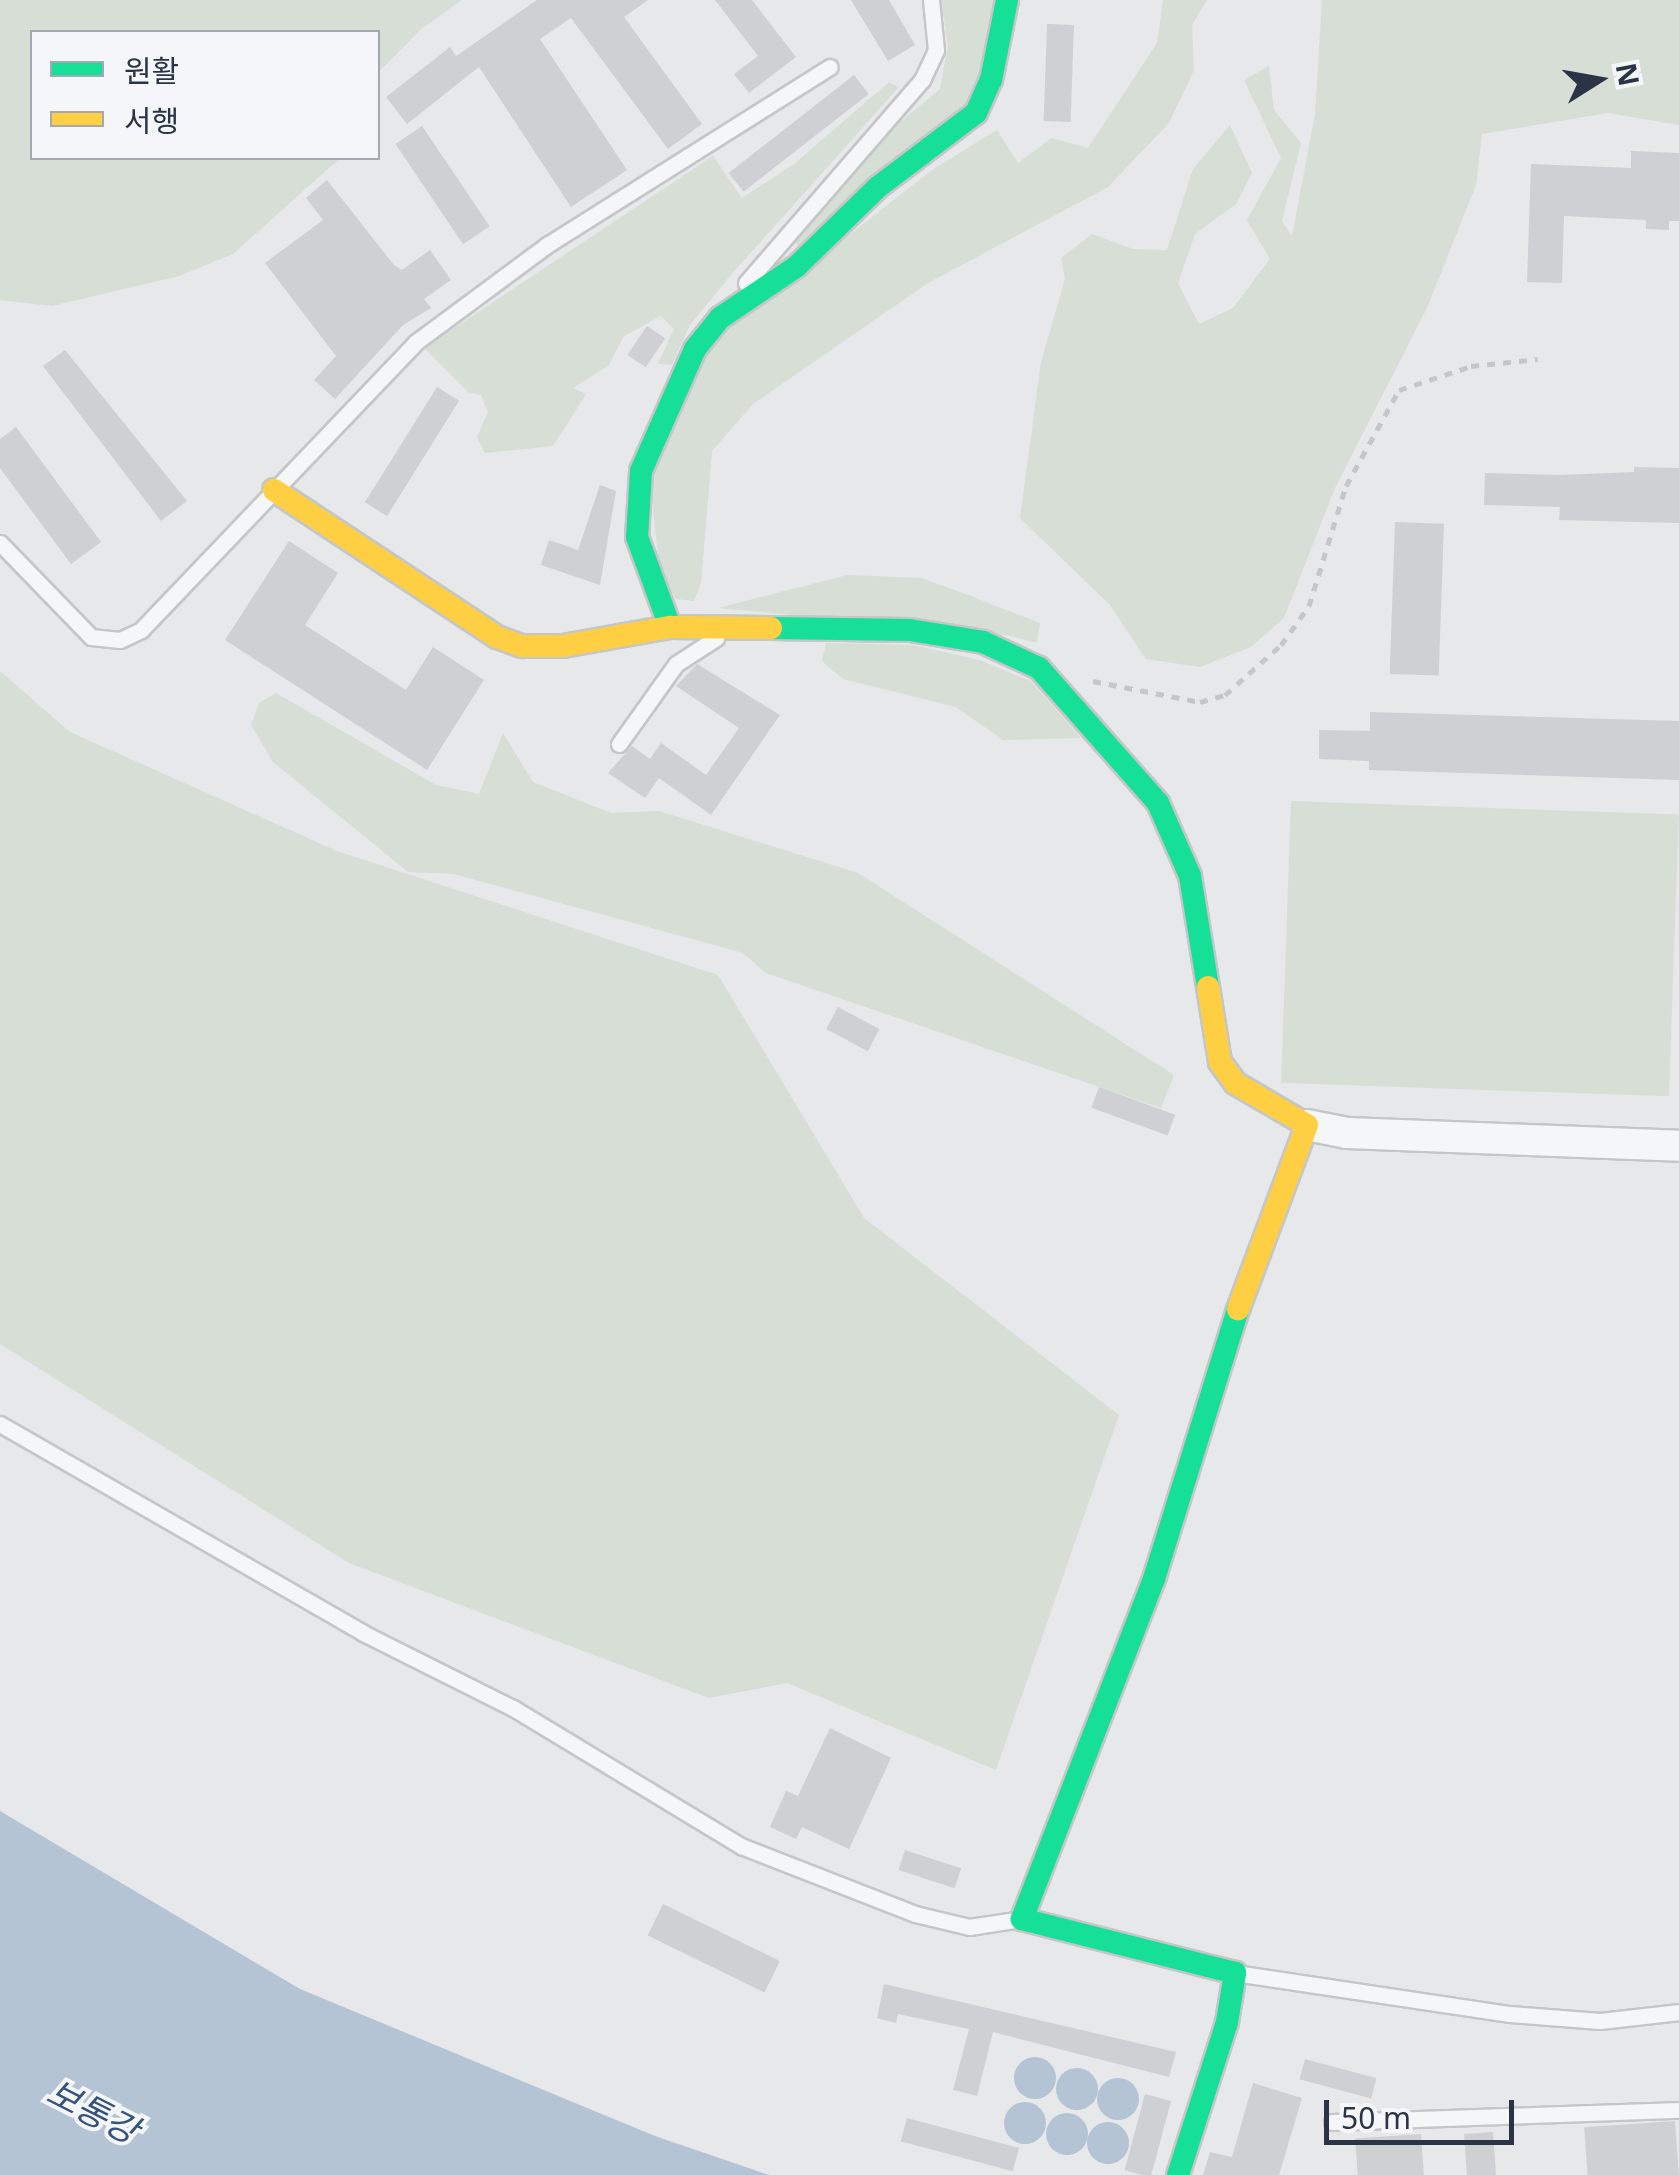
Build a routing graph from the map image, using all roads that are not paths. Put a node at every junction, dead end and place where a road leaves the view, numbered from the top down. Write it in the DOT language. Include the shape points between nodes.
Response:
graph roads {
  1 [pos="931,0"];
  2 [pos="1007,0"];
  3 [pos="830,67"];
  4 [pos="720,318"];
  5 [pos="274,490"];
  6 [pos="0,543"];
  7 [pos="670,628"];
  8 [pos="733,629"];
  9 [pos="618,744"];
  10 [pos="1306,1124"];
  11 [pos="1679,1146"];
  12 [pos="0,1424"];
  13 [pos="1022,1918"];
  14 [pos="1235,1973"];
  15 [pos="1679,2012"];
  16 [pos="1679,2110"];
  17 [pos="1332,2122"];
  18 [pos="1178,2175"];
  1 -- 4 [label="lane" via="936,50 922,80"];
  2 -- 4 [label="street" via="992,80 976,113 878,187 796,267"];
  3 -- 5 [label="lane" via="547,245 416,342"];
  4 -- 7 [label="street" via="695,349 640,471 637,536"];
  5 -- 6 [label="lane" via="152,620 120,640 91,637"];
  5 -- 7 [label="street" via="497,637 564,646"];
  7 -- 8 [label="street"];
  8 -- 9 [label="lane" via="676,664"];
  8 -- 10 [label="street" via="910,630 983,642 1039,668 1158,803 1190,876 1226,1074"];
  10 -- 11 [label="street" via="1347,1133"];
  10 -- 13 [label="street" via="1256,1252 1154,1579"];
  12 -- 13 [label="lane" via="363,1633 513,1708 741,1846 915,1914 969,1927"];
  13 -- 14 [label="street"];
  14 -- 15 [label="lane" via="1600,2022"];
  14 -- 18 [label="street" via="1228,2022"];
  16 -- 17 [label="lane"];
}
